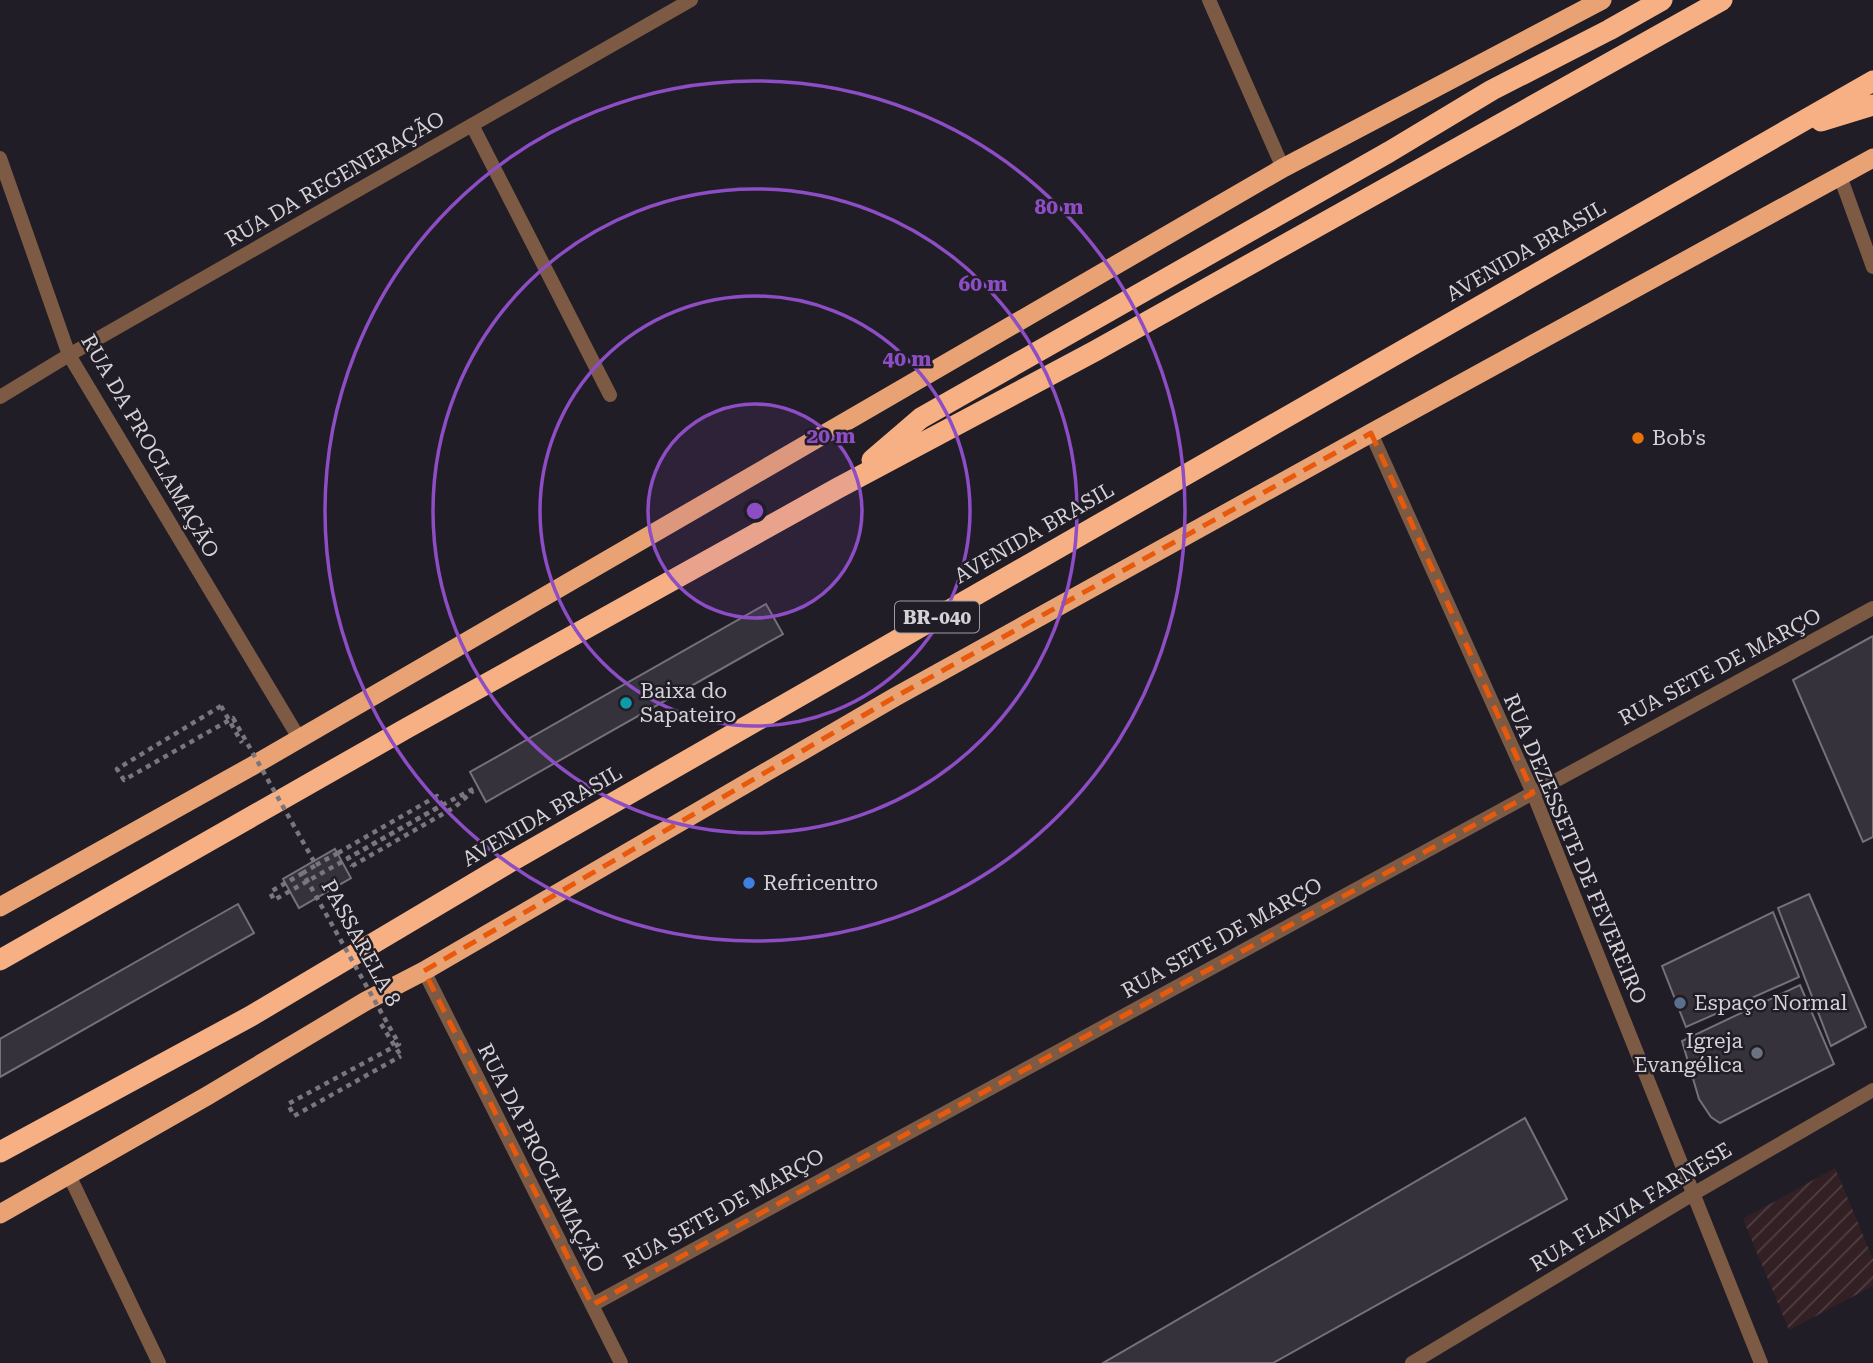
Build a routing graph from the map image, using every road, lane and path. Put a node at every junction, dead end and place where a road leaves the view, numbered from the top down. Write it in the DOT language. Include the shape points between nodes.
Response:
graph roads {
  1 [pos="691,0"];
  2 [pos="1209,0"];
  3 [pos="1602,0"];
  4 [pos="1662,0"];
  5 [pos="1722,0"];
  6 [pos="1873,82"];
  7 [pos="1873,105"];
  8 [pos="472,125"];
  9 [pos="1779,134"];
  10 [pos="0,158"];
  11 [pos="1873,158"];
  12 [pos="1283,168"];
  13 [pos="1840,176"];
  14 [pos="1873,267"];
  15 [pos="69,355"];
  16 [pos="610,395"];
  17 [pos="0,397"];
  18 [pos="1371,433"];
  19 [pos="838,488"];
  20 [pos="1873,608"];
  21 [pos="299,738"];
  22 [pos="254,765"];
  23 [pos="1532,793"];
  24 [pos="316,865"];
  25 [pos="303,873"];
  26 [pos="0,907"];
  27 [pos="0,960"];
  28 [pos="424,971"];
  29 [pos="366,1001"];
  30 [pos="1873,1090"];
  31 [pos="0,1152"];
  32 [pos="69,1175"];
  33 [pos="1693,1194"];
  34 [pos="0,1214"];
  35 [pos="592,1305"];
  36 [pos="159,1363"];
  37 [pos="621,1363"];
  38 [pos="1412,1363"];
  39 [pos="1761,1363"];
  1 -- 8 [label="street, RUA DA REGENERAÇÃO"];
  2 -- 12 [label="street"];
  3 -- 12 [label="highway"];
  4 -- 19 [label="highway" via="1492,90 921,418"];
  5 -- 19 [label="highway" via="1095,351"];
  6 -- 9 [label="highway, AVENIDA BRASIL / BR-040"];
  7 -- 9 [label="highway"];
  8 -- 15 [label="street, RUA DA REGENERAÇÃO"];
  8 -- 16 [label="street"];
  9 -- 31 [label="highway, AVENIDA BRASIL / BR-040" via="510,862 251,1016"];
  10 -- 15 [label="street, RUA DA PROCLAMAÇÃO"];
  11 -- 13 [label="highway"];
  12 -- 21 [label="highway"];
  13 -- 14 [label="street"];
  13 -- 18 [label="highway"];
  15 -- 17 [label="street, RUA DA REGENERAÇÃO"];
  15 -- 21 [label="street, RUA DA PROCLAMAÇÃO"];
  18 -- 23 [label="street, RUA DEZESSETE DE FEVEREIRO"];
  18 -- 28 [label="highway" via="895,697"];
  19 -- 27 [label="highway"];
  20 -- 23 [label="street, RUA SETE DE MARÇO"];
  21 -- 22 [label="highway"];
  22 -- 24 [label="path, PASSARELA 8, bridge" via="221,706 117,769 124,780 233,718"];
  22 -- 26 [label="highway"];
  23 -- 33 [label="street, RUA DEZESSETE DE FEVEREIRO"];
  23 -- 35 [label="street, RUA SETE DE MARÇO"];
  24 -- 25 [label="path, PASSARELA 8, bridge"];
  24 -- 25 [label="path, bridge" via="437,796 442,804 348,858 352,866 455,807 477,787 448,802 274,900 270,892"];
  25 -- 29 [label="path, PASSARELA 8, bridge" via="400,1044 289,1104 294,1116 401,1056"];
  28 -- 29 [label="highway"];
  28 -- 35 [label="street, RUA DA PROCLAMAÇÃO"];
  29 -- 32 [label="highway"];
  30 -- 33 [label="street, RUA FLAVIA FARNESE"];
  32 -- 34 [label="highway"];
  32 -- 36 [label="street"];
  33 -- 38 [label="street, RUA FLAVIA FARNESE"];
  33 -- 39 [label="street, RUA DEZESSETE DE FEVEREIRO"];
  35 -- 37 [label="street, RUA DA PROCLAMAÇÃO"];
}
